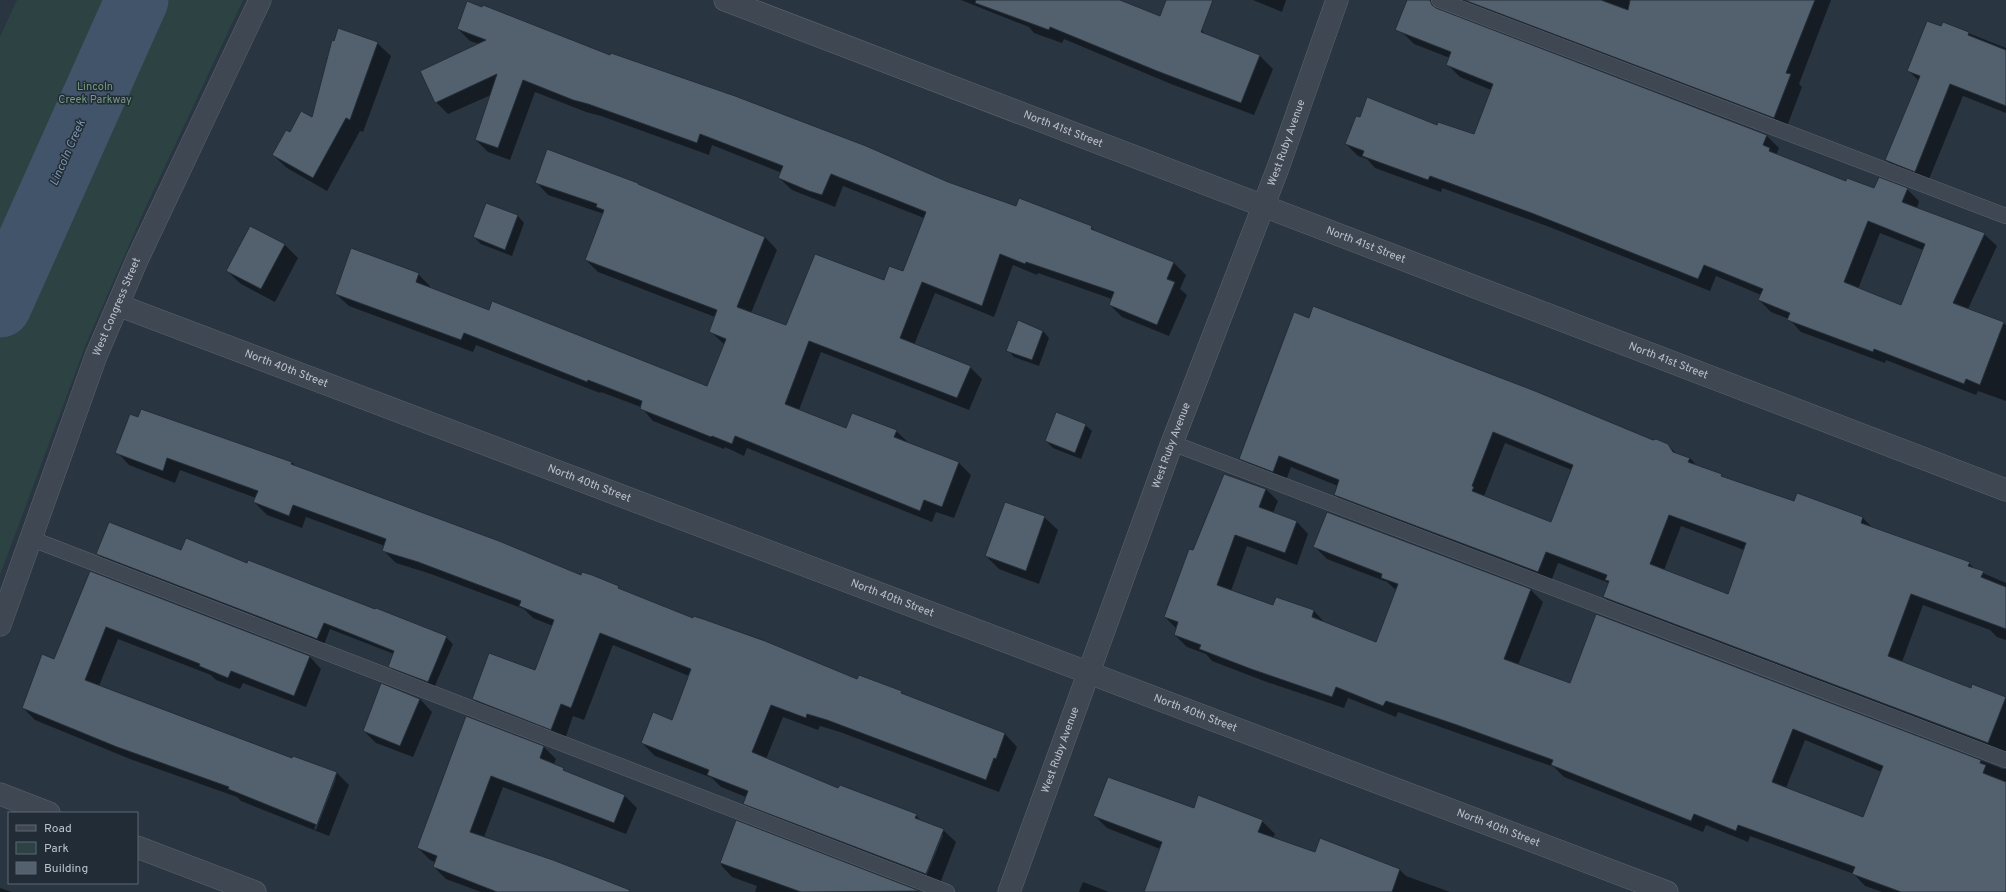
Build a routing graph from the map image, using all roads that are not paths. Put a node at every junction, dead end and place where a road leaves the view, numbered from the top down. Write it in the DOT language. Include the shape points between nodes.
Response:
graph roads {
  1 [pos="260,0"];
  2 [pos="725,0"];
  3 [pos="1337,0"];
  4 [pos="1439,0"];
  5 [pos="1264,205"];
  6 [pos="2006,216"];
  7 [pos="118,305"];
  8 [pos="1172,443"];
  9 [pos="2006,490"];
  10 [pos="32,539"];
  11 [pos="0,625"];
  12 [pos="1089,673"];
  13 [pos="2006,760"];
  14 [pos="0,794"];
  15 [pos="46,812"];
  16 [pos="138,847"];
  17 [pos="255,892"];
  18 [pos="948,892"];
  19 [pos="1009,892"];
  20 [pos="1667,892"];
  1 -- 7 [label="street, West Congress Street"];
  2 -- 5 [label="street, North 41st Street"];
  3 -- 5 [label="street, West Ruby Avenue"];
  4 -- 6 [label="lane"];
  5 -- 8 [label="street, West Ruby Avenue"];
  5 -- 9 [label="street, North 41st Street"];
  7 -- 10 [label="street, West Congress Street" via="96,356"];
  7 -- 12 [label="street, North 40th Street"];
  8 -- 12 [label="street, West Ruby Avenue"];
  8 -- 13 [label="lane"];
  10 -- 11 [label="street, West Congress Street"];
  10 -- 18 [label="lane"];
  12 -- 19 [label="street, West Ruby Avenue"];
  12 -- 20 [label="street, North 40th Street"];
  14 -- 15 [label="street"];
  16 -- 17 [label="street"];
}
